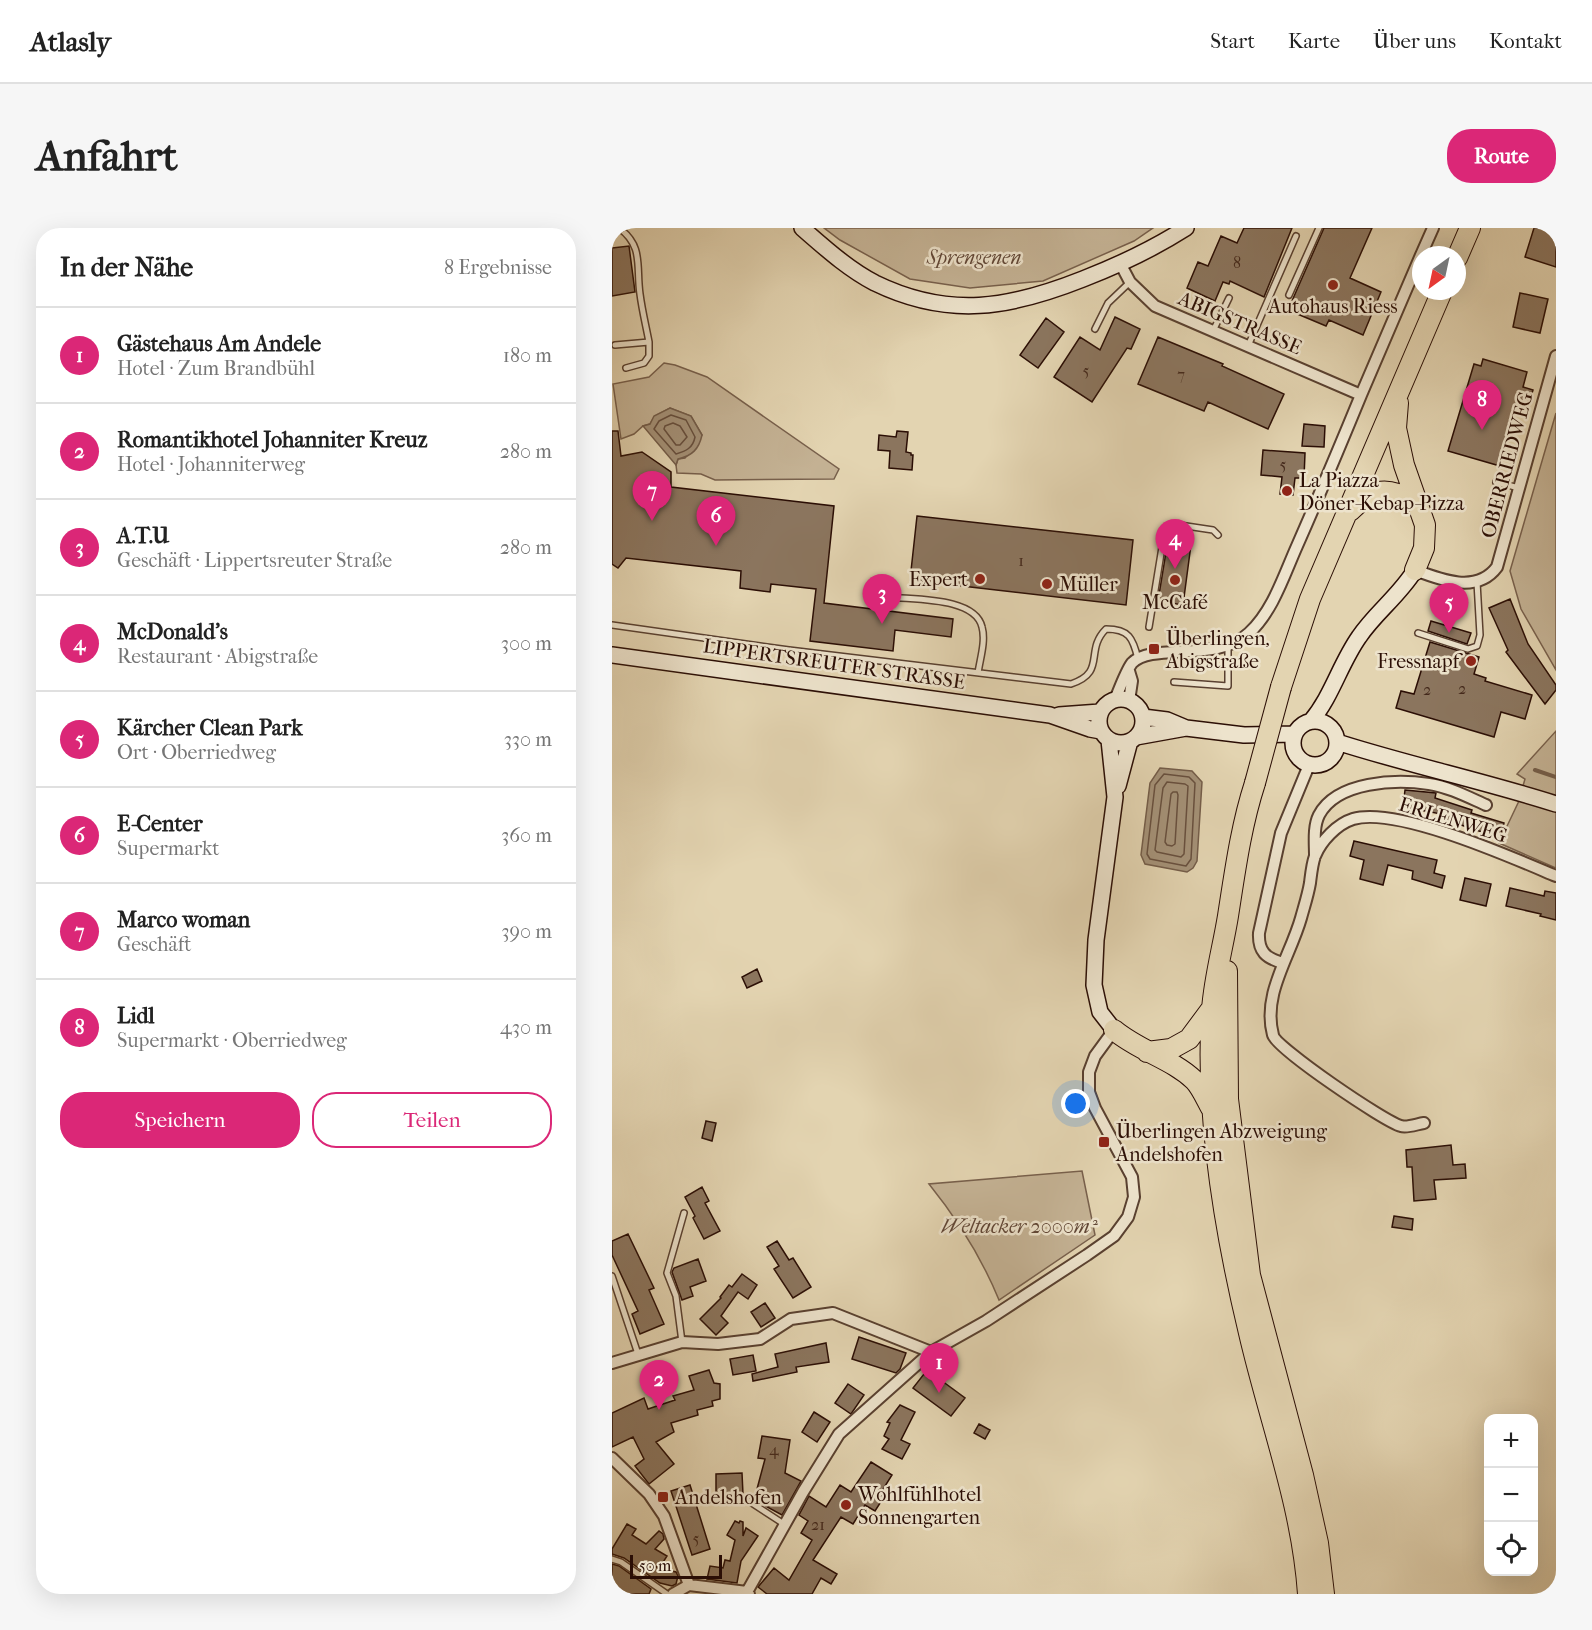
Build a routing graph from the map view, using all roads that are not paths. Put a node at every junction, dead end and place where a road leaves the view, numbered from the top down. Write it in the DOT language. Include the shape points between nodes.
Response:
graph roads {
  1 [pos="619,228"];
  2 [pos="802,228"];
  3 [pos="1186,228"];
  4 [pos="1319,228"];
  5 [pos="1433,228"];
  6 [pos="1470,228"];
  7 [pos="1296,236"];
  8 [pos="1425,246"];
  9 [pos="1462,246"];
  10 [pos="1121,265"];
  11 [pos="1412,276"];
  12 [pos="1130,282"];
  13 [pos="1289,295"];
  14 [pos="1229,298"];
  15 [pos="1438,300"];
  16 [pos="1095,329"];
  17 [pos="1213,331"];
  18 [pos="649,342"];
  19 [pos="615,345"];
  20 [pos="1248,346"];
  21 [pos="1556,356"];
  22 [pos="626,368"];
  23 [pos="1398,392"];
  24 [pos="1361,395"];
  25 [pos="1496,482"];
  26 [pos="1519,488"];
  27 [pos="1417,503"];
  28 [pos="1346,515"];
  29 [pos="1218,534"];
  30 [pos="1415,570"];
  31 [pos="1477,582"];
  32 [pos="890,597"];
  33 [pos="612,625"];
  34 [pos="1149,627"];
  35 [pos="1418,633"];
  36 [pos="1228,646"];
  37 [pos="612,654"];
  38 [pos="1138,659"];
  39 [pos="978,674"];
  40 [pos="1174,682"];
  41 [pos="1332,690"];
  42 [pos="1122,700"];
  43 [pos="1100,712"];
  44 [pos="1050,715"];
  45 [pos="1143,717"];
  46 [pos="1311,722"];
  47 [pos="1329,727"];
  48 [pos="1186,728"];
  49 [pos="1295,734"];
  50 [pos="1105,735"];
  51 [pos="1244,735"];
  52 [pos="1133,739"];
  53 [pos="1336,748"];
  54 [pos="1294,751"];
  55 [pos="1309,765"];
  56 [pos="1114,797"];
  57 [pos="1556,804"];
  58 [pos="1486,805"];
  59 [pos="1315,856"];
  60 [pos="1556,876"];
  61 [pos="1226,926"];
  62 [pos="1283,963"];
  63 [pos="1212,1008"];
  64 [pos="1114,1030"];
  65 [pos="1147,1052"];
  66 [pos="1214,1113"];
  67 [pos="1424,1123"];
  68 [pos="684,1213"];
  69 [pos="612,1276"];
  70 [pos="682,1342"];
  71 [pos="932,1352"];
  72 [pos="638,1354"];
  73 [pos="612,1363"];
  74 [pos="612,1458"];
  75 [pos="747,1500"];
  76 [pos="784,1524"];
  77 [pos="612,1559"];
  78 [pos="689,1585"];
  79 [pos="748,1593"];
  80 [pos="667,1594"];
  81 [pos="673,1594"];
  82 [pos="1308,1594"];
  83 [pos="1324,1594"];
  1 -- 18 [label="lane" via="629,236 638,255"];
  2 -- 10 [label="main road" via="843,263 874,282 908,296 946,304 986,306 1030,298"];
  3 -- 10 [label="main road"];
  4 -- 13 [label="lane"];
  5 -- 8 [label="street"];
  6 -- 9 [label="highway"];
  7 -- 20 [label="lane"];
  10 -- 12 [label="street, ABIGSTRASSE"];
  11 -- 24 [label="street"];
  12 -- 16 [label="lane" via="1108,303"];
  12 -- 17 [label="street, ABIGSTRASSE" via="1155,306"];
  14 -- 17 [label="lane"];
  15 -- 23 [label="highway"];
  17 -- 20 [label="street, ABIGSTRASSE"];
  18 -- 19 [label="lane"];
  18 -- 22 [label="lane" via="649,356 644,363"];
  20 -- 24 [label="street, ABIGSTRASSE"];
  21 -- 26 [label="street, OBERRIEDWEG"];
  23 -- 27 [label="highway" via="1396,428"];
  23 -- 28 [label="highway"];
  24 -- 36 [label="street" via="1273,600 1247,635"];
  25 -- 26 [label="lane"];
  26 -- 31 [label="street, OBERRIEDWEG" via="1500,560 1492,574"];
  27 -- 28 [label="highway" via="1378,491"];
  27 -- 30 [label="highway" via="1425,525 1424,548"];
  28 -- 61 [label="highway, bridge" via="1310,599 1281,687 1243,819"];
  29 -- 34 [label="lane" via="1173,524 1165,529"];
  30 -- 31 [label="street" via="1449,581"];
  30 -- 41 [label="main road" via="1350,650"];
  31 -- 35 [label="lane" via="1477,646 1468,649"];
  32 -- 39 [label="lane" via="948,603 979,617 983,642"];
  33 -- 39 [label="lane"];
  36 -- 38 [label="street"];
  36 -- 40 [label="lane" via="1228,686"];
  37 -- 44 [label="main road, LIPPERTSREUTER STRASSE"];
  38 -- 39 [label="lane" via="1125,631 1106,629 1095,642 1092,668 1083,680 1071,684"];
  38 -- 42 [label="street" via="1130,666 1132,681"];
  41 -- 46 [label="main road"];
  41 -- 47 [label="main road"];
  42 -- 43 [label="main road" via="1109,702"];
  42 -- 45 [label="main road" via="1140,710"];
  43 -- 44 [label="main road, LIPPERTSREUTER STRASSE"];
  43 -- 50 [label="main road"];
  44 -- 50 [label="main road, LIPPERTSREUTER STRASSE"];
  45 -- 48 [label="main road" via="1167,720"];
  45 -- 52 [label="main road" via="1142,728"];
  46 -- 47 [label="main road"];
  46 -- 49 [label="main road" via="1301,725"];
  47 -- 53 [label="main road"];
  48 -- 51 [label="main road"];
  48 -- 52 [label="main road"];
  49 -- 51 [label="main road"];
  49 -- 54 [label="main road"];
  50 -- 52 [label="main road" via="1120,744"];
  50 -- 56 [label="main road" via="1113,762"];
  51 -- 54 [label="main road"];
  52 -- 56 [label="main road"];
  53 -- 55 [label="main road" via="1326,762"];
  53 -- 57 [label="main road" via="1464,776"];
  54 -- 55 [label="main road"];
  55 -- 62 [label="street" via="1281,833 1259,933 1258,945 1264,953"];
  56 -- 64 [label="main road" via="1094,966 1100,1012"];
  58 -- 59 [label="street, ERLENWEG" via="1430,784 1358,788 1328,801 1318,816"];
  59 -- 60 [label="street, ERLENWEG" via="1331,833 1352,819 1377,817 1469,842"];
  59 -- 62 [label="street, ERLENWEG" via="1298,927"];
  61 -- 63 [label="highway"];
  61 -- 83 [label="highway" via="1228,1099 1250,1275 1303,1475"];
  62 -- 67 [label="street, ERLENWEG" via="1270,1019 1273,1039 1366,1106 1402,1126"];
  63 -- 65 [label="highway" via="1189,1039 1171,1049"];
  63 -- 66 [label="highway" via="1210,1068"];
  64 -- 65 [label="highway"];
  64 -- 71 [label="street" via="1095,1056 1089,1072 1089,1092 1132,1177 1134,1197 1128,1217 1114,1236 1087,1255"];
  65 -- 66 [label="highway" via="1196,1081"];
  66 -- 82 [label="highway" via="1234,1268 1298,1524"];
  68 -- 70 [label="lane" via="668,1273 676,1296"];
  69 -- 72 [label="lane"];
  70 -- 71 [label="street" via="718,1344 760,1339 790,1319 833,1313"];
  70 -- 72 [label="street"];
  71 -- 76 [label="street" via="839,1434"];
  72 -- 73 [label="street"];
  74 -- 78 [label="street" via="649,1494 664,1516"];
  75 -- 76 [label="lane"];
  76 -- 79 [label="street"];
  77 -- 80 [label="lane"];
  78 -- 79 [label="street"];
  78 -- 81 [label="street"];
}
